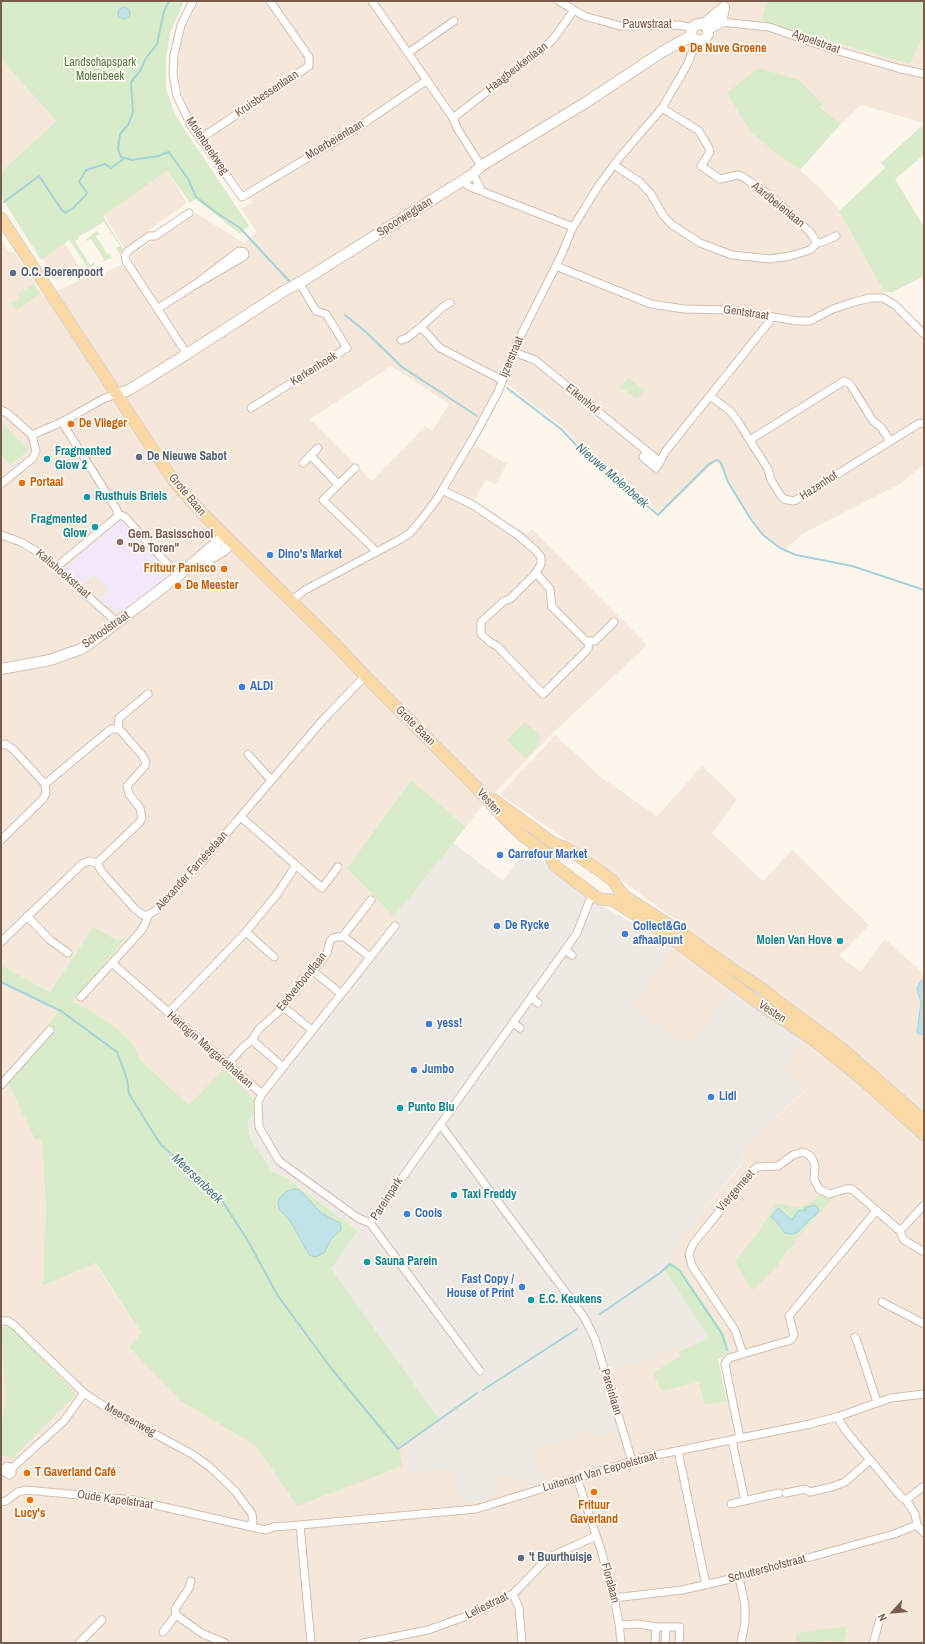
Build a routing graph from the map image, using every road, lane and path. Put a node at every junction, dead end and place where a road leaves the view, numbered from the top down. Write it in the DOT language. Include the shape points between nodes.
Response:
graph roads {
  1 [pos="193,1"];
  2 [pos="270,1"];
  3 [pos="372,1"];
  4 [pos="559,1"];
  5 [pos="725,4"];
  6 [pos="574,10"];
  7 [pos="454,21"];
  8 [pos="721,22"];
  9 [pos="705,27"];
  10 [pos="693,35"];
  11 [pos="408,53"];
  12 [pos="924,74"];
  13 [pos="427,80"];
  14 [pos="662,108"];
  15 [pos="453,118"];
  16 [pos="200,139"];
  17 [pos="481,166"];
  18 [pos="614,166"];
  19 [pos="473,174"];
  20 [pos="463,180"];
  21 [pos="482,191"];
  22 [pos="242,197"];
  23 [pos="189,213"];
  24 [pos="1,218"];
  25 [pos="573,227"];
  26 [pos="836,236"];
  27 [pos="817,242"];
  28 [pos="556,266"];
  29 [pos="299,282"];
  30 [pos="193,286"];
  31 [pos="450,302"];
  32 [pos="157,309"];
  33 [pos="762,315"];
  34 [pos="770,316"];
  35 [pos="421,327"];
  36 [pos="761,331"];
  37 [pos="924,334"];
  38 [pos="401,340"];
  39 [pos="514,352"];
  40 [pos="186,354"];
  41 [pos="502,380"];
  42 [pos="116,394"];
  43 [pos="710,396"];
  44 [pos="251,408"];
  45 [pos="1,410"];
  46 [pos="62,422"];
  47 [pos="924,423"];
  48 [pos="32,435"];
  49 [pos="750,440"];
  50 [pos="890,441"];
  51 [pos="318,448"];
  52 [pos="310,456"];
  53 [pos="303,463"];
  54 [pos="355,468"];
  55 [pos="1,484"];
  56 [pos="338,484"];
  57 [pos="442,490"];
  58 [pos="118,514"];
  59 [pos="1,535"];
  60 [pos="228,540"];
  61 [pos="376,552"];
  62 [pos="55,568"];
  63 [pos="536,573"];
  64 [pos="178,576"];
  65 [pos="291,601"];
  66 [pos="614,622"];
  67 [pos="118,623"];
  68 [pos="589,641"];
  69 [pos="1,669"];
  70 [pos="365,676"];
  71 [pos="148,694"];
  72 [pos="118,729"];
  73 [pos="2,742"];
  74 [pos="248,754"];
  75 [pos="271,780"];
  76 [pos="45,784"];
  77 [pos="473,784"];
  78 [pos="507,815"];
  79 [pos="241,817"];
  80 [pos="1,840"];
  81 [pos="559,846"];
  82 [pos="550,856"];
  83 [pos="97,863"];
  84 [pos="296,865"];
  85 [pos="338,867"];
  86 [pos="618,889"];
  87 [pos="592,894"];
  88 [pos="371,900"];
  89 [pos="612,900"];
  90 [pos="148,915"];
  91 [pos="27,916"];
  92 [pos="395,926"];
  93 [pos="246,932"];
  94 [pos="343,936"];
  95 [pos="1,942"];
  96 [pos="565,950"];
  97 [pos="68,953"];
  98 [pos="572,955"];
  99 [pos="274,957"];
  100 [pos="370,957"];
  101 [pos="112,963"];
  102 [pos="313,971"];
  103 [pos="340,993"];
  104 [pos="81,998"];
  105 [pos="531,998"];
  106 [pos="538,1003"];
  107 [pos="282,1006"];
  108 [pos="168,1014"];
  109 [pos="513,1024"];
  110 [pos="520,1028"];
  111 [pos="50,1030"];
  112 [pos="312,1030"];
  113 [pos="252,1040"];
  114 [pos="228,1064"];
  115 [pos="283,1067"];
  116 [pos="1,1085"];
  117 [pos="262,1094"];
  118 [pos="924,1121"];
  119 [pos="440,1124"];
  120 [pos="924,1135"];
  121 [pos="924,1205"];
  122 [pos="876,1212"];
  123 [pos="370,1223"];
  124 [pos="900,1231"];
  125 [pos="924,1252"];
  126 [pos="882,1302"];
  127 [pos="1,1321"];
  128 [pos="924,1324"];
  129 [pos="855,1337"];
  130 [pos="743,1354"];
  131 [pos="480,1371"];
  132 [pos="84,1393"];
  133 [pos="924,1394"];
  134 [pos="877,1402"];
  135 [pos="837,1417"];
  136 [pos="740,1438"];
  137 [pos="732,1440"];
  138 [pos="678,1451"];
  139 [pos="870,1460"];
  140 [pos="632,1461"];
  141 [pos="12,1468"];
  142 [pos="577,1478"];
  143 [pos="924,1486"];
  144 [pos="906,1500"];
  145 [pos="745,1501"];
  146 [pos="1,1502"];
  147 [pos="731,1504"];
  148 [pos="252,1514"];
  149 [pos="250,1524"];
  150 [pos="300,1525"];
  151 [pos="917,1525"];
  152 [pos="273,1527"];
  153 [pos="924,1533"];
  154 [pos="596,1536"];
  155 [pos="739,1577"];
  156 [pos="191,1581"];
  157 [pos="706,1585"];
  158 [pos="513,1594"];
  159 [pos="614,1598"];
  160 [pos="176,1615"];
  161 [pos="880,1619"];
  162 [pos="102,1620"];
  163 [pos="620,1626"];
  164 [pos="656,1627"];
  165 [pos="666,1628"];
  166 [pos="163,1632"];
  167 [pos="84,1641"];
  168 [pos="225,1643"];
  169 [pos="311,1643"];
  170 [pos="362,1643"];
  171 [pos="522,1643"];
  172 [pos="621,1643"];
  173 [pos="655,1643"];
  174 [pos="664,1643"];
  175 [pos="679,1643"];
  176 [pos="741,1643"];
  177 [pos="873,1643"];
  1 -- 16 [label="street, Molenbeekweg" via="181,25 174,55 173,74 177,96"];
  2 -- 16 [label="street, Kruisbessenlaan" via="309,57 309,66"];
  3 -- 11 [label="street"];
  4 -- 6 [label="street, Pauwstraat"];
  5 -- 8 [label="street, Spoorweglaan"];
  5 -- 9 [label="street, Spoorweglaan"];
  6 -- 10 [label="street, Pauwstraat" via="590,18 620,26 680,25"];
  6 -- 15 [label="street, Haagbeukenlaan" via="547,45"];
  7 -- 11 [label="street"];
  8 -- 9 [label="street"];
  8 -- 12 [label="street, Appelstraat" via="769,27 835,50"];
  9 -- 10 [label="street, Spoorweglaan" via="699,23"];
  9 -- 10 [label="street, Spoorweglaan" via="708,34 705,39"];
  10 -- 14 [label="street, Ijzerstraat" via="687,65"];
  10 -- 17 [label="street, Spoorweglaan"];
  11 -- 13 [label="street"];
  13 -- 15 [label="street"];
  13 -- 22 [label="street, Moerbeienlaan" via="354,130"];
  14 -- 18 [label="street, Ijzerstraat"];
  14 -- 27 [label="street, Aardbeienlaan" via="699,131 710,152 701,166 720,179 738,175 743,177 776,201 810,232"];
  15 -- 17 [label="street"];
  16 -- 22 [label="street, Molenbeekweg"];
  17 -- 19 [label="street, Spoorweglaan"];
  18 -- 25 [label="street, Ijzerstraat"];
  18 -- 27 [label="street" via="640,182 671,224 700,243 732,255 770,259 790,256 810,250"];
  19 -- 20 [label="street, Spoorweglaan"];
  19 -- 21 [label="street"];
  20 -- 21 [label="street" via="468,186"];
  20 -- 29 [label="street, Spoorweglaan"];
  21 -- 25 [label="street"];
  23 -- 32 [label="street" via="155,236 150,236 125,255 126,261"];
  24 -- 42 [label="main road, Grote Baan"];
  25 -- 28 [label="street, Ijzerstraat"];
  26 -- 27 [label="street"];
  28 -- 33 [label="street, Gentstraat" via="651,304 668,308 732,310"];
  28 -- 39 [label="street, Ijzerstraat"];
  29 -- 40 [label="street, Spoorweglaan"];
  29 -- 44 [label="street, Kerkenhoek" via="316,311 326,314 347,348"];
  30 -- 30 [label="street" via="239,251 244,252 243,257"];
  30 -- 32 [label="street"];
  31 -- 35 [label="street"];
  32 -- 40 [label="street"];
  33 -- 34 [label="street, Gentstraat"];
  33 -- 36 [label="street"];
  34 -- 36 [label="street, Eikenhof" via="769,322"];
  34 -- 37 [label="street, Gentstraat" via="810,321 844,305 878,297 888,300"];
  35 -- 38 [label="street"];
  35 -- 41 [label="street" via="440,348"];
  36 -- 43 [label="street, Eikenhof"];
  39 -- 41 [label="street, Ijzerstraat"];
  39 -- 43 [label="street, Eikenhof" via="535,360 660,462 665,452"];
  40 -- 42 [label="street, Spoorweglaan" via="129,390"];
  41 -- 57 [label="street, Ijzerstraat" via="476,433"];
  42 -- 46 [label="street"];
  42 -- 60 [label="main road, Grote Baan" via="175,483"];
  43 -- 49 [label="street, Hazenhof" via="730,411"];
  45 -- 48 [label="street"];
  46 -- 48 [label="street"];
  46 -- 58 [label="street"];
  47 -- 50 [label="street, Hazenhof"];
  48 -- 55 [label="street" via="36,450 33,458"];
  49 -- 50 [label="street" via="844,381 850,384 873,421 881,427"];
  49 -- 50 [label="street, Hazenhof" via="781,496 793,501"];
  51 -- 52 [label="street"];
  52 -- 53 [label="street"];
  52 -- 56 [label="street"];
  54 -- 56 [label="street"];
  56 -- 61 [label="street" via="323,500"];
  57 -- 61 [label="street, Ijzerstraat" via="410,533"];
  57 -- 63 [label="street" via="473,505 520,536 535,550 542,561"];
  58 -- 62 [label="street"];
  58 -- 64 [label="street" via="125,517"];
  59 -- 62 [label="street, Kalishoekstraat" via="29,546"];
  60 -- 64 [label="street, Schoolstraat"];
  60 -- 65 [label="main road, Grote Baan"];
  61 -- 65 [label="street, Ijzerstraat" via="305,590"];
  62 -- 67 [label="street, Kalishoekstraat"];
  63 -- 68 [label="street" via="550,589 552,607 586,641"];
  63 -- 68 [label="street" via="510,599 504,600 481,622 482,634 543,694 588,649"];
  64 -- 67 [label="street, Schoolstraat"];
  65 -- 70 [label="main road, Grote Baan"];
  66 -- 68 [label="street" via="595,640"];
  67 -- 69 [label="street, Schoolstraat" via="93,642 64,656"];
  70 -- 75 [label="street, Alexander Farnèselaan"];
  70 -- 77 [label="main road, Grote Baan"];
  71 -- 72 [label="street" via="120,718"];
  72 -- 76 [label="street" via="106,732"];
  72 -- 83 [label="street" via="146,762 143,770 127,786 129,794 140,808 142,818"];
  73 -- 76 [label="street" via="13,749"];
  74 -- 75 [label="street"];
  75 -- 79 [label="street, Alexander Farnèselaan"];
  76 -- 80 [label="street" via="46,793 43,798"];
  77 -- 78 [label="main road, Vesten"];
  78 -- 81 [label="main road, Vesten"];
  78 -- 82 [label="main road, Vesten" via="523,836"];
  79 -- 84 [label="street"];
  79 -- 90 [label="street, Alexander Farnèselaan" via="158,909"];
  81 -- 82 [label="main road"];
  81 -- 86 [label="main road, Vesten" via="565,846 603,873"];
  82 -- 87 [label="main road, Vesten" via="555,866"];
  83 -- 90 [label="street" via="102,872 136,909 143,915"];
  83 -- 91 [label="street" via="89,861 82,864"];
  84 -- 85 [label="street" via="322,888"];
  84 -- 93 [label="street"];
  86 -- 89 [label="main road"];
  86 -- 118 [label="main road, Vesten" via="626,897 764,990 844,1050"];
  87 -- 89 [label="main road, Vesten" via="600,899"];
  87 -- 96 [label="street, Pareinpark" via="577,933"];
  88 -- 94 [label="street, Eedverbondlaan"];
  89 -- 120 [label="main road, Vesten" via="666,934 757,1002 815,1041"];
  90 -- 101 [label="street, Alexander Farnèselaan" via="141,931"];
  91 -- 95 [label="street"];
  91 -- 97 [label="street" via="50,940"];
  92 -- 100 [label="street"];
  93 -- 99 [label="street"];
  93 -- 108 [label="street"];
  94 -- 100 [label="street"];
  94 -- 102 [label="street, Eedverbondlaan" via="330,941 327,953"];
  96 -- 98 [label="street"];
  96 -- 105 [label="street, Pareinpark"];
  100 -- 103 [label="street"];
  101 -- 104 [label="street, Alexander Farnèselaan"];
  101 -- 108 [label="street, Hertogin Margarethalaan"];
  102 -- 103 [label="street"];
  102 -- 107 [label="street, Eedverbondlaan" via="301,980 296,992"];
  103 -- 112 [label="street"];
  105 -- 106 [label="street"];
  105 -- 109 [label="street, Pareinpark"];
  107 -- 112 [label="street"];
  107 -- 113 [label="street, Eedverbondlaan" via="257,1031"];
  108 -- 114 [label="street, Hertogin Margarethalaan"];
  109 -- 110 [label="street"];
  109 -- 119 [label="street, Pareinpark"];
  111 -- 116 [label="street"];
  112 -- 115 [label="street"];
  113 -- 114 [label="street, Eedverbondlaan"];
  113 -- 115 [label="street"];
  114 -- 117 [label="street, Hertogin Margarethalaan"];
  115 -- 117 [label="street"];
  117 -- 123 [label="street, Hertogin Margarethalaan" via="258,1102 258,1127 276,1157 358,1218"];
  119 -- 123 [label="street, Pareinpark"];
  119 -- 140 [label="street, Pareinlaan" via="588,1323"];
  121 -- 124 [label="street"];
  122 -- 124 [label="street, Viergemeet"];
  122 -- 130 [label="street" via="789,1316 794,1335 791,1340"];
  122 -- 130 [label="street, Viergemeet" via="852,1189 829,1194 819,1189 814,1179 813,1160 803,1152 793,1155 778,1166 757,1167 751,1172 690,1248 692,1266 735,1330"];
  123 -- 131 [label="street, Pareinpark"];
  124 -- 125 [label="street, Viergemeet" via="904,1240"];
  126 -- 128 [label="street"];
  127 -- 132 [label="street, Meersenweg" via="8,1321 14,1325"];
  129 -- 134 [label="street"];
  130 -- 136 [label="street" via="729,1358 725,1364"];
  132 -- 141 [label="street" via="64,1421"];
  132 -- 148 [label="street, Meersenweg" via="110,1410 192,1454 235,1491"];
  133 -- 134 [label="street, Luitenant Van Eepoelstraat"];
  134 -- 135 [label="street, Luitenant Van Eepoelstraat"];
  135 -- 136 [label="street, Luitenant Van Eepoelstraat"];
  135 -- 139 [label="street"];
  136 -- 137 [label="street, Luitenant Van Eepoelstraat"];
  137 -- 138 [label="street, Luitenant Van Eepoelstraat"];
  137 -- 145 [label="street"];
  138 -- 140 [label="street, Luitenant Van Eepoelstraat"];
  138 -- 157 [label="street"];
  139 -- 144 [label="street"];
  139 -- 145 [label="street" via="845,1482 832,1487 810,1492 805,1489"];
  140 -- 142 [label="street, Luitenant Van Eepoelstraat"];
  142 -- 150 [label="street, Luitenant Van Eepoelstraat" via="476,1509"];
  142 -- 154 [label="street, Floralaan"];
  143 -- 144 [label="street"];
  144 -- 151 [label="street" via="915,1514"];
  145 -- 147 [label="street"];
  146 -- 149 [label="street, Oude Kapelstraat" via="26,1490 133,1500"];
  148 -- 149 [label="street, Meersenweg"];
  148 -- 152 [label="street" via="261,1524"];
  149 -- 152 [label="street, Luitenant Van Eepoelstraat" via="265,1530"];
  150 -- 152 [label="street, Luitenant Van Eepoelstraat"];
  150 -- 169 [label="street"];
  151 -- 153 [label="street"];
  151 -- 155 [label="street, Schuttershofstraat" via="894,1534"];
  154 -- 158 [label="street, Leliestraat" via="554,1554"];
  154 -- 159 [label="street, Floralaan"];
  155 -- 157 [label="street, Schuttershofstraat"];
  155 -- 176 [label="street" via="745,1611"];
  156 -- 160 [label="street" via="175,1609"];
  157 -- 159 [label="street, Schuttershofstraat"];
  158 -- 170 [label="street, Leliestraat" via="448,1624"];
  158 -- 171 [label="street" via="519,1608"];
  159 -- 163 [label="street, Floralaan"];
  160 -- 166 [label="street"];
  160 -- 168 [label="street" via="202,1634"];
  161 -- 177 [label="street"];
  162 -- 167 [label="street"];
  163 -- 164 [label="street" via="638,1624"];
  163 -- 172 [label="street, Floralaan"];
  164 -- 165 [label="street"];
  164 -- 173 [label="street"];
  165 -- 174 [label="street"];
  165 -- 175 [label="street" via="680,1627"];
}
